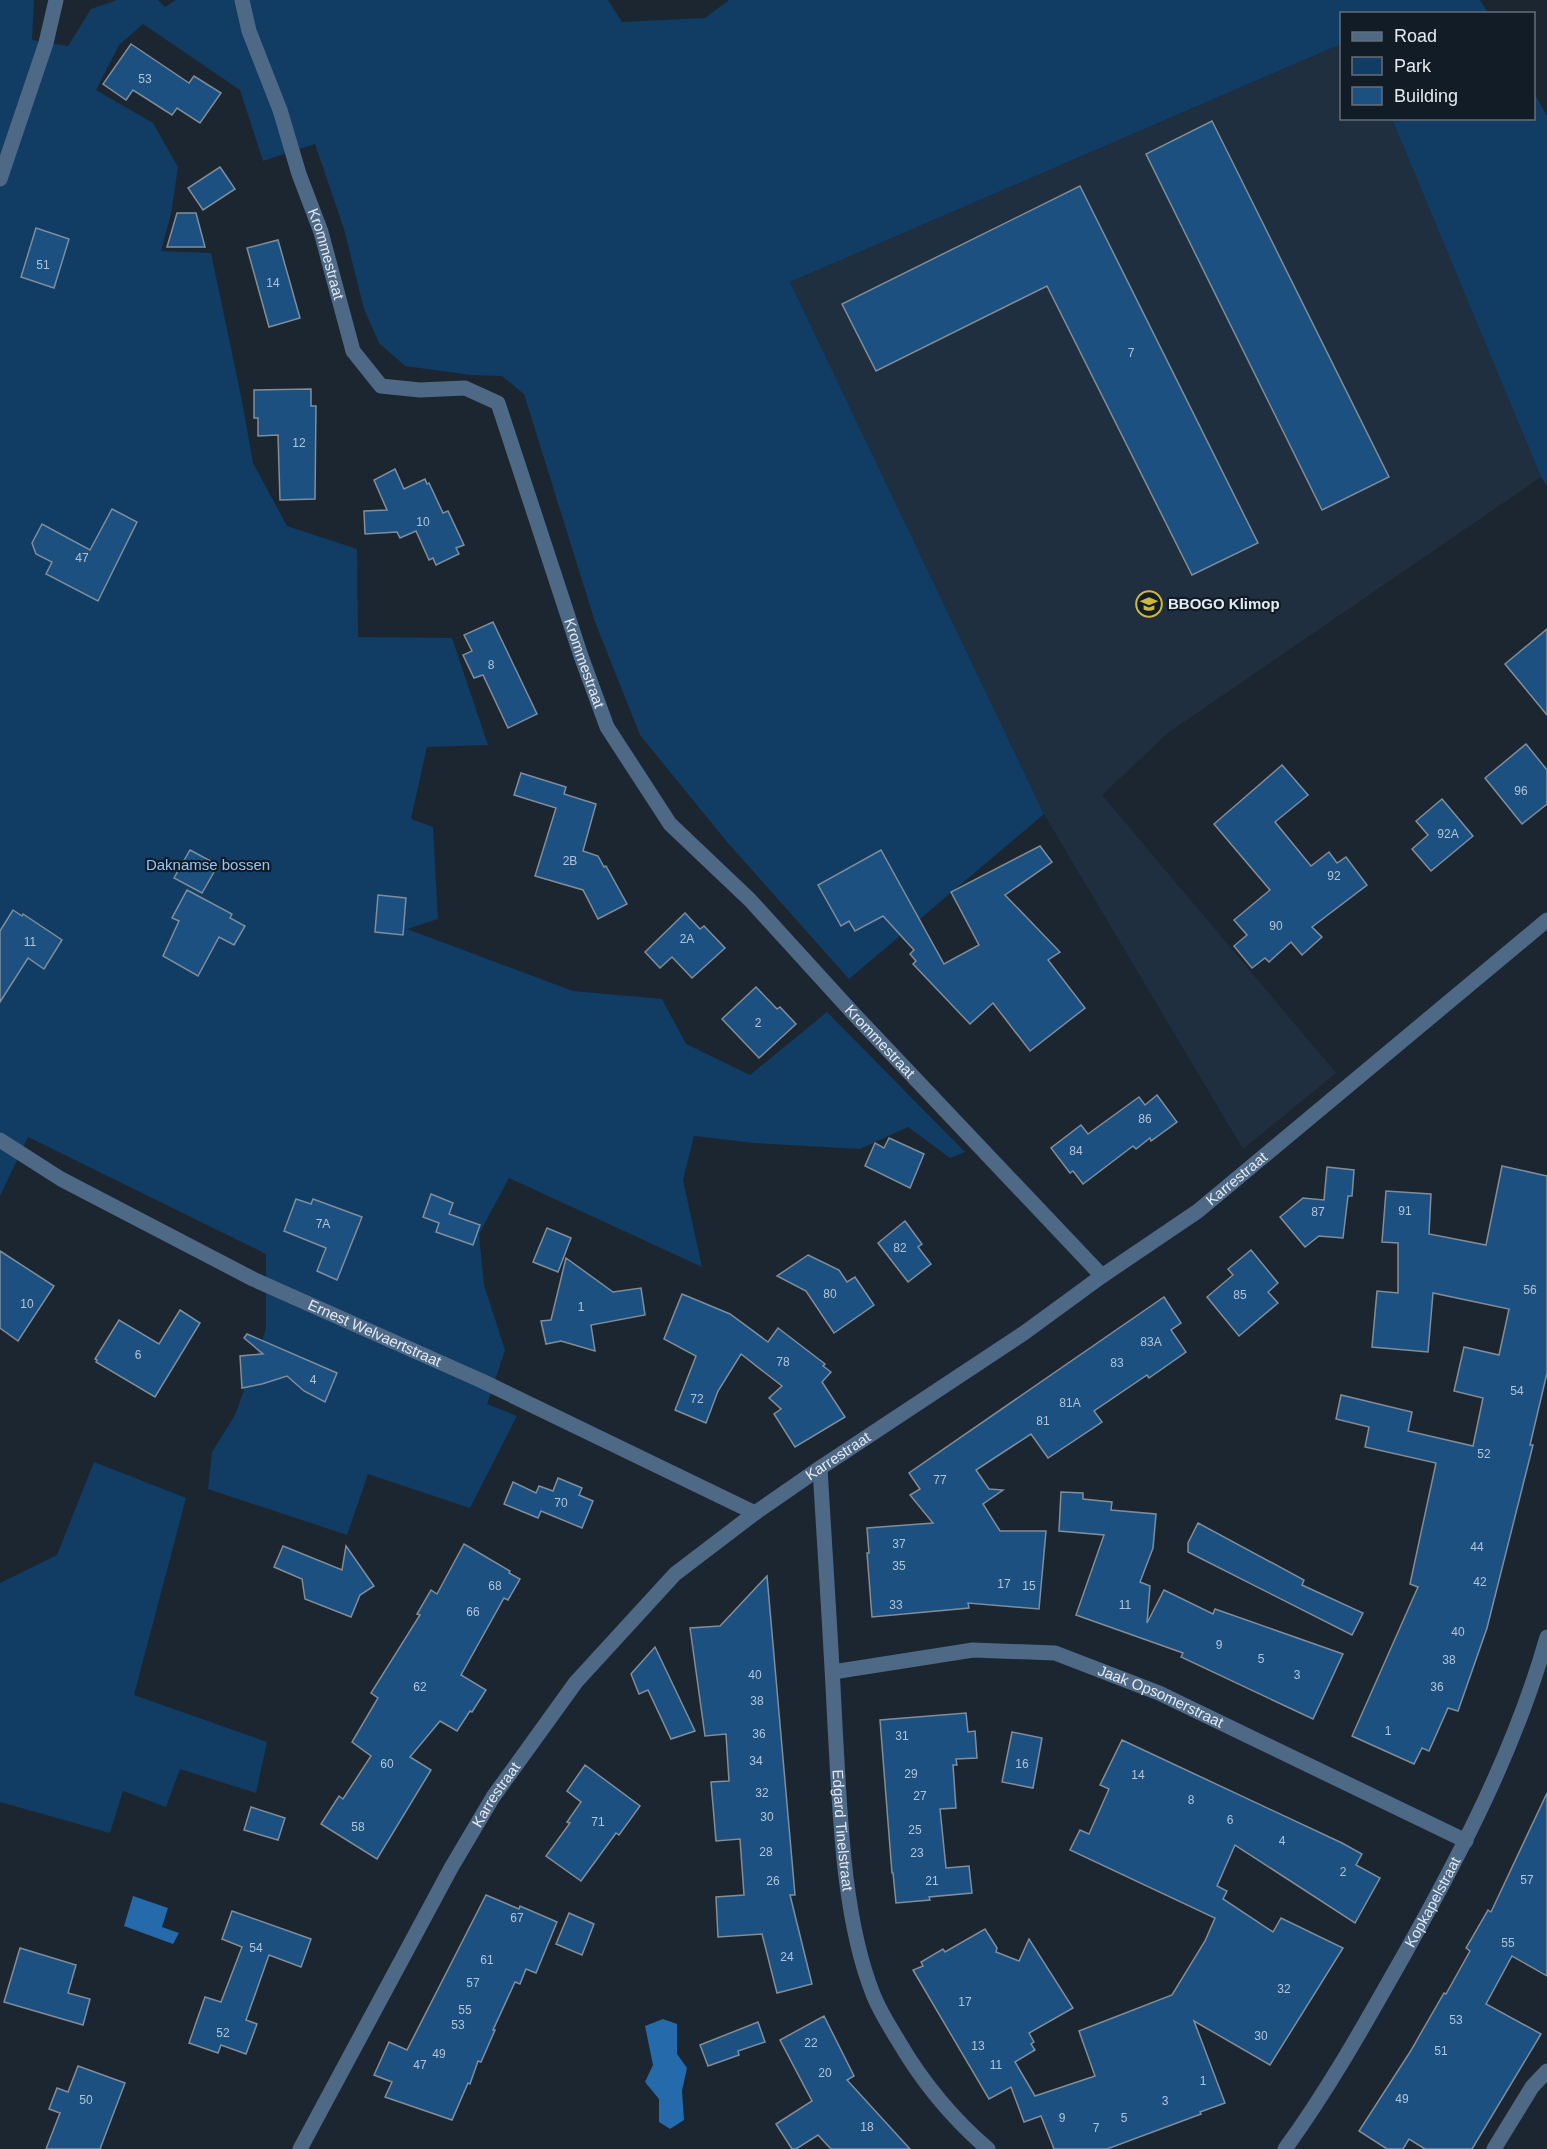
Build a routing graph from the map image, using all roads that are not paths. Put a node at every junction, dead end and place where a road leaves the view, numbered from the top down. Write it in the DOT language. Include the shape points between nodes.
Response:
graph roads {
  1 [pos="56,0"];
  2 [pos="242,0"];
  3 [pos="0,179"];
  4 [pos="1547,920"];
  5 [pos="0,1140"];
  6 [pos="1102,1276"];
  7 [pos="820,1468"];
  8 [pos="755,1513"];
  9 [pos="1547,1637"];
  10 [pos="832,1672"];
  11 [pos="1466,1841"];
  12 [pos="1547,2071"];
  13 [pos="300,2149"];
  14 [pos="988,2149"];
  15 [pos="1285,2149"];
  16 [pos="1494,2149"];
  1 -- 3 [label="street" via="46,43"];
  2 -- 6 [label="street, Krommestraat" via="249,31 321,232 353,351 381,386 420,390 465,387 498,404 607,727 670,824 750,900"];
  4 -- 6 [label="street, Karrestraat" via="1198,1211"];
  5 -- 8 [label="street, Ernest Welvaertstraat" via="61,1179 253,1279 482,1381"];
  6 -- 7 [label="street, Karrestraat" via="1024,1333"];
  7 -- 8 [label="street, Karrestraat"];
  7 -- 10 [label="street, Edgard Tinelstraat"];
  8 -- 13 [label="street, Karrestraat" via="675,1574 569,1692 493,1797"];
  9 -- 11 [label="street, Kopkapelstraat" via="1519,1725"];
  10 -- 11 [label="street, Jaak Opsomerstraat" via="974,1650 1054,1653 1159,1693"];
  10 -- 14 [label="street, Edgard Tinelstraat" via="848,1879 873,1994 911,2063 936,2097"];
  11 -- 15 [label="street, Kopkapelstraat" via="1349,2053"];
  12 -- 16 [label="street" via="1532,2087"];
}
